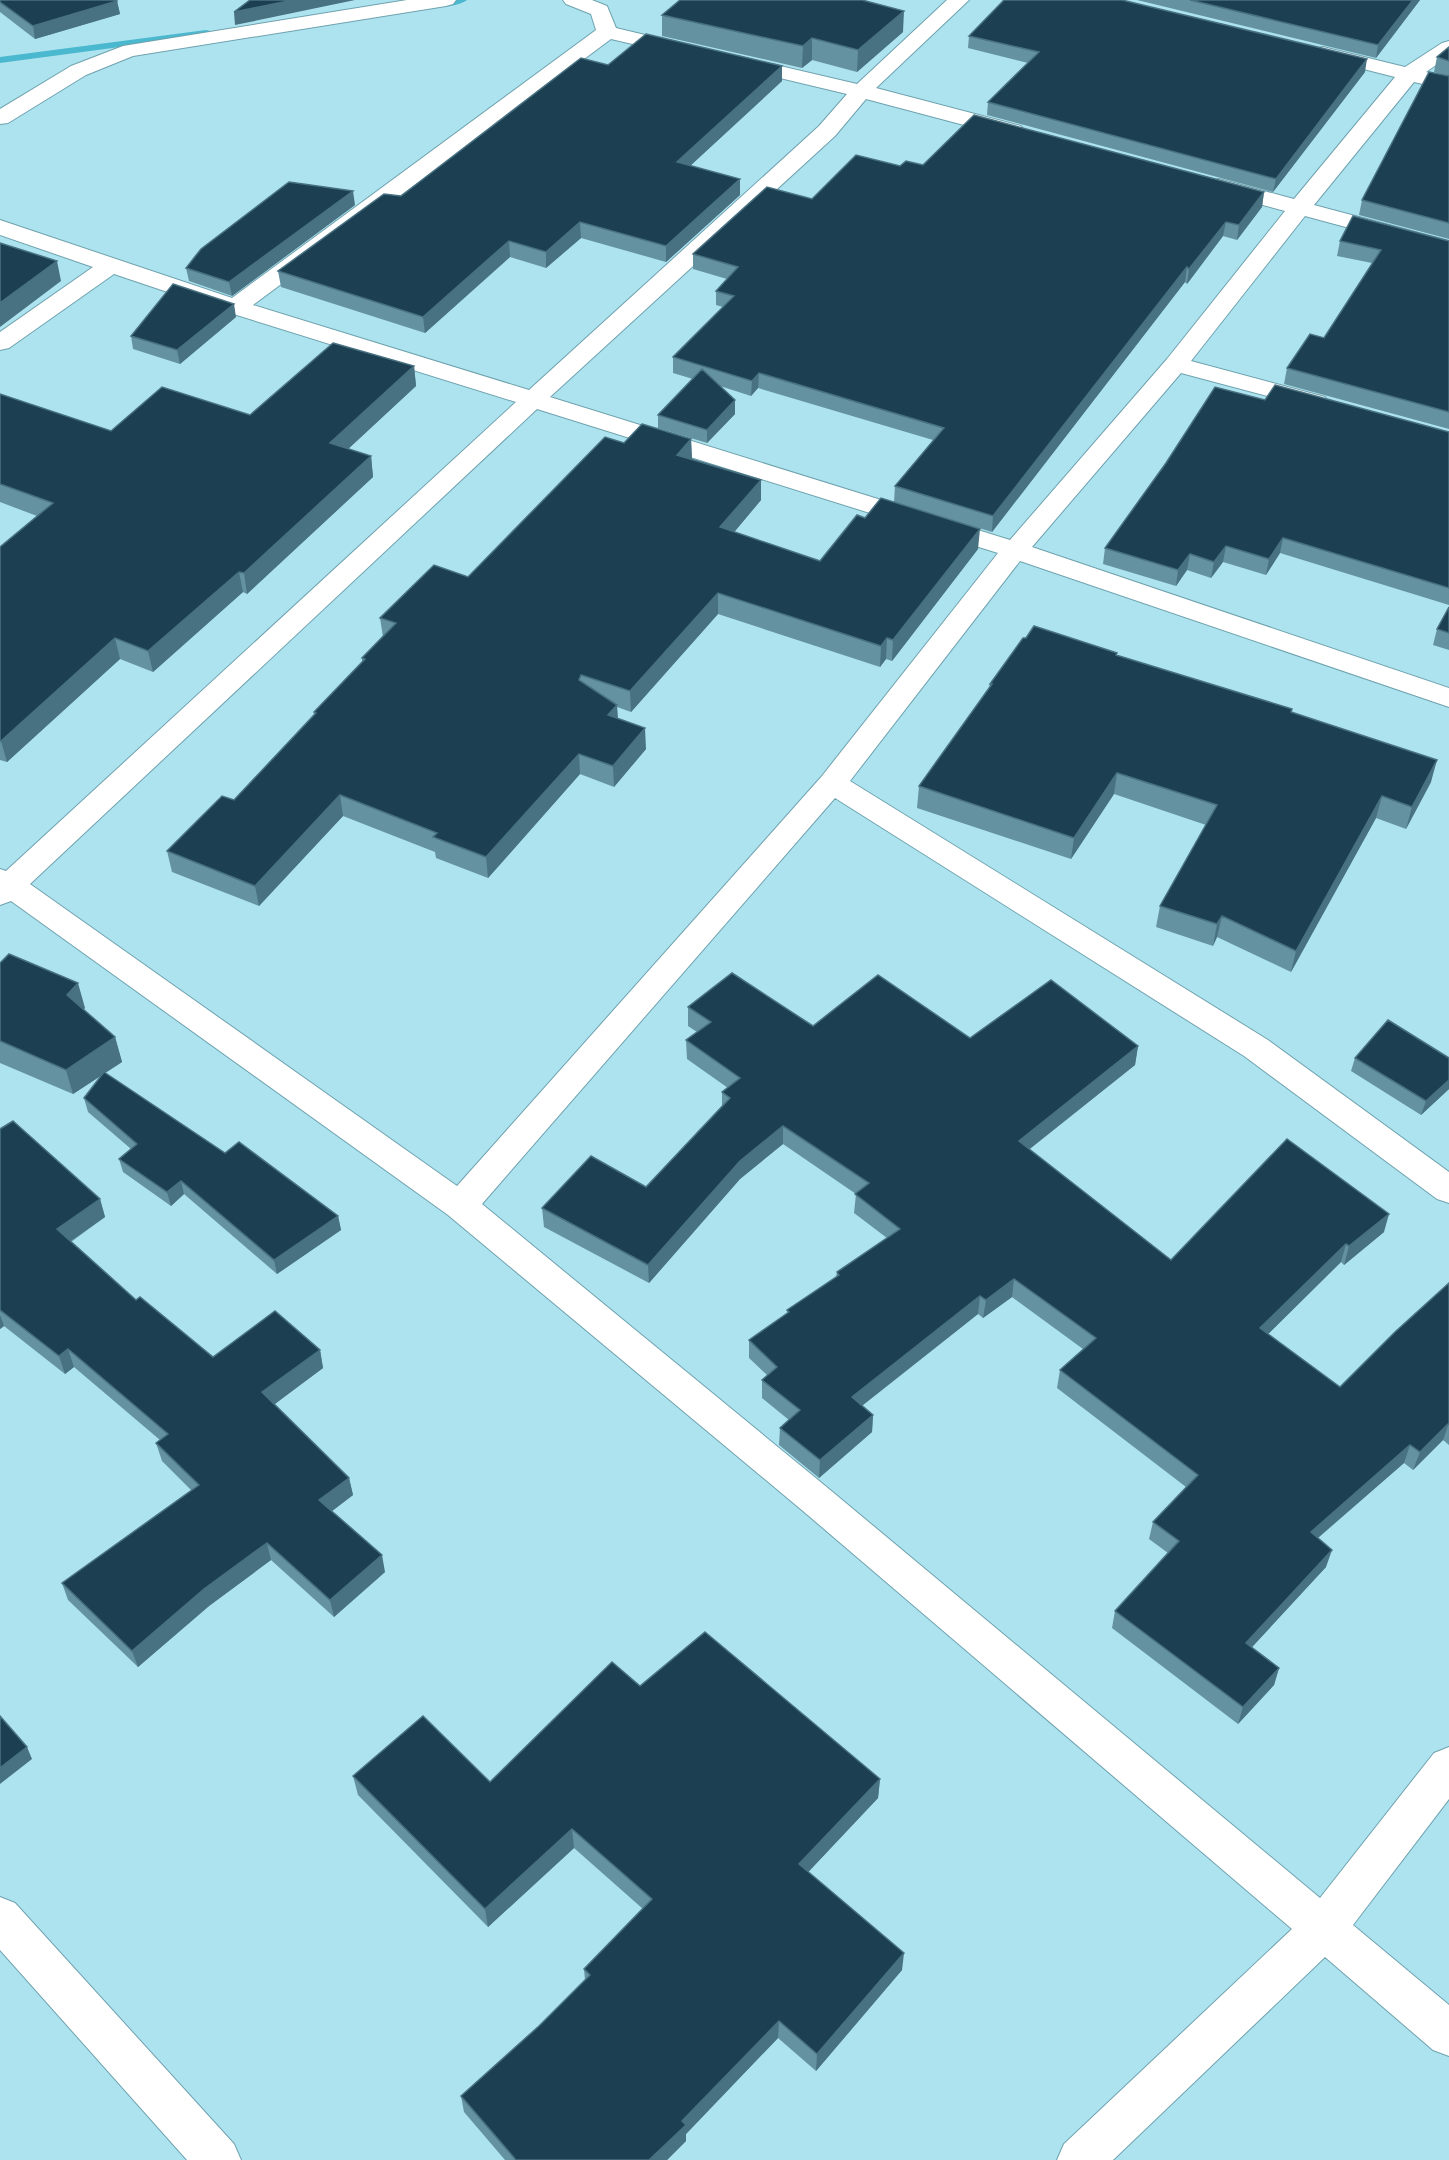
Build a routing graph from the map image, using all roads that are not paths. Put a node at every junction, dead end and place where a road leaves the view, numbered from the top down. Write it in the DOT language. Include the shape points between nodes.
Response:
graph roads {
  1 [pos="446,0"];
  2 [pos="573,0"];
  3 [pos="959,0"];
  4 [pos="607,32"];
  5 [pos="1449,47"];
  6 [pos="1306,49"];
  7 [pos="700,53"];
  8 [pos="723,59"];
  9 [pos="1409,74"];
  10 [pos="1449,84"];
  11 [pos="861,91"];
  12 [pos="0,118"];
  13 [pos="1035,137"];
  14 [pos="1197,180"];
  15 [pos="1301,207"];
  16 [pos="0,227"];
  17 [pos="1449,248"];
  18 [pos="111,265"];
  19 [pos="235,307"];
  20 [pos="0,343"];
  21 [pos="1176,364"];
  22 [pos="534,399"];
  23 [pos="1335,408"];
  24 [pos="1015,550"];
  25 [pos="1449,698"];
  26 [pos="832,783"];
  27 [pos="4,887"];
  28 [pos="1449,1190"];
  29 [pos="460,1206"];
  30 [pos="1449,1766"];
  31 [pos="0,1918"];
  32 [pos="1323,1929"];
  33 [pos="1449,2034"];
  34 [pos="218,2160"];
  35 [pos="1080,2160"];
  1 -- 12 [label="street" via="114,54 90,63"];
  2 -- 4 [label="street" via="600,10"];
  3 -- 11 [label="street"];
  4 -- 7 [label="street"];
  4 -- 19 [label="street"];
  5 -- 9 [label="street"];
  6 -- 9 [label="street"];
  8 -- 11 [label="street"];
  9 -- 10 [label="street"];
  9 -- 15 [label="street"];
  11 -- 13 [label="street"];
  11 -- 22 [label="street" via="827,131"];
  14 -- 15 [label="street"];
  15 -- 17 [label="street"];
  15 -- 21 [label="street"];
  16 -- 18 [label="street"];
  18 -- 19 [label="street"];
  18 -- 20 [label="street"];
  19 -- 22 [label="street"];
  21 -- 23 [label="street"];
  21 -- 24 [label="street"];
  22 -- 24 [label="street"];
  22 -- 27 [label="street"];
  24 -- 25 [label="street"];
  24 -- 26 [label="street"];
  26 -- 28 [label="street" via="1256,1048"];
  26 -- 29 [label="street"];
  27 -- 29 [label="street"];
  29 -- 32 [label="street" via="816,1500"];
  30 -- 32 [label="street"];
  31 -- 34 [label="street"];
  32 -- 33 [label="street"];
  32 -- 35 [label="street"];
}
